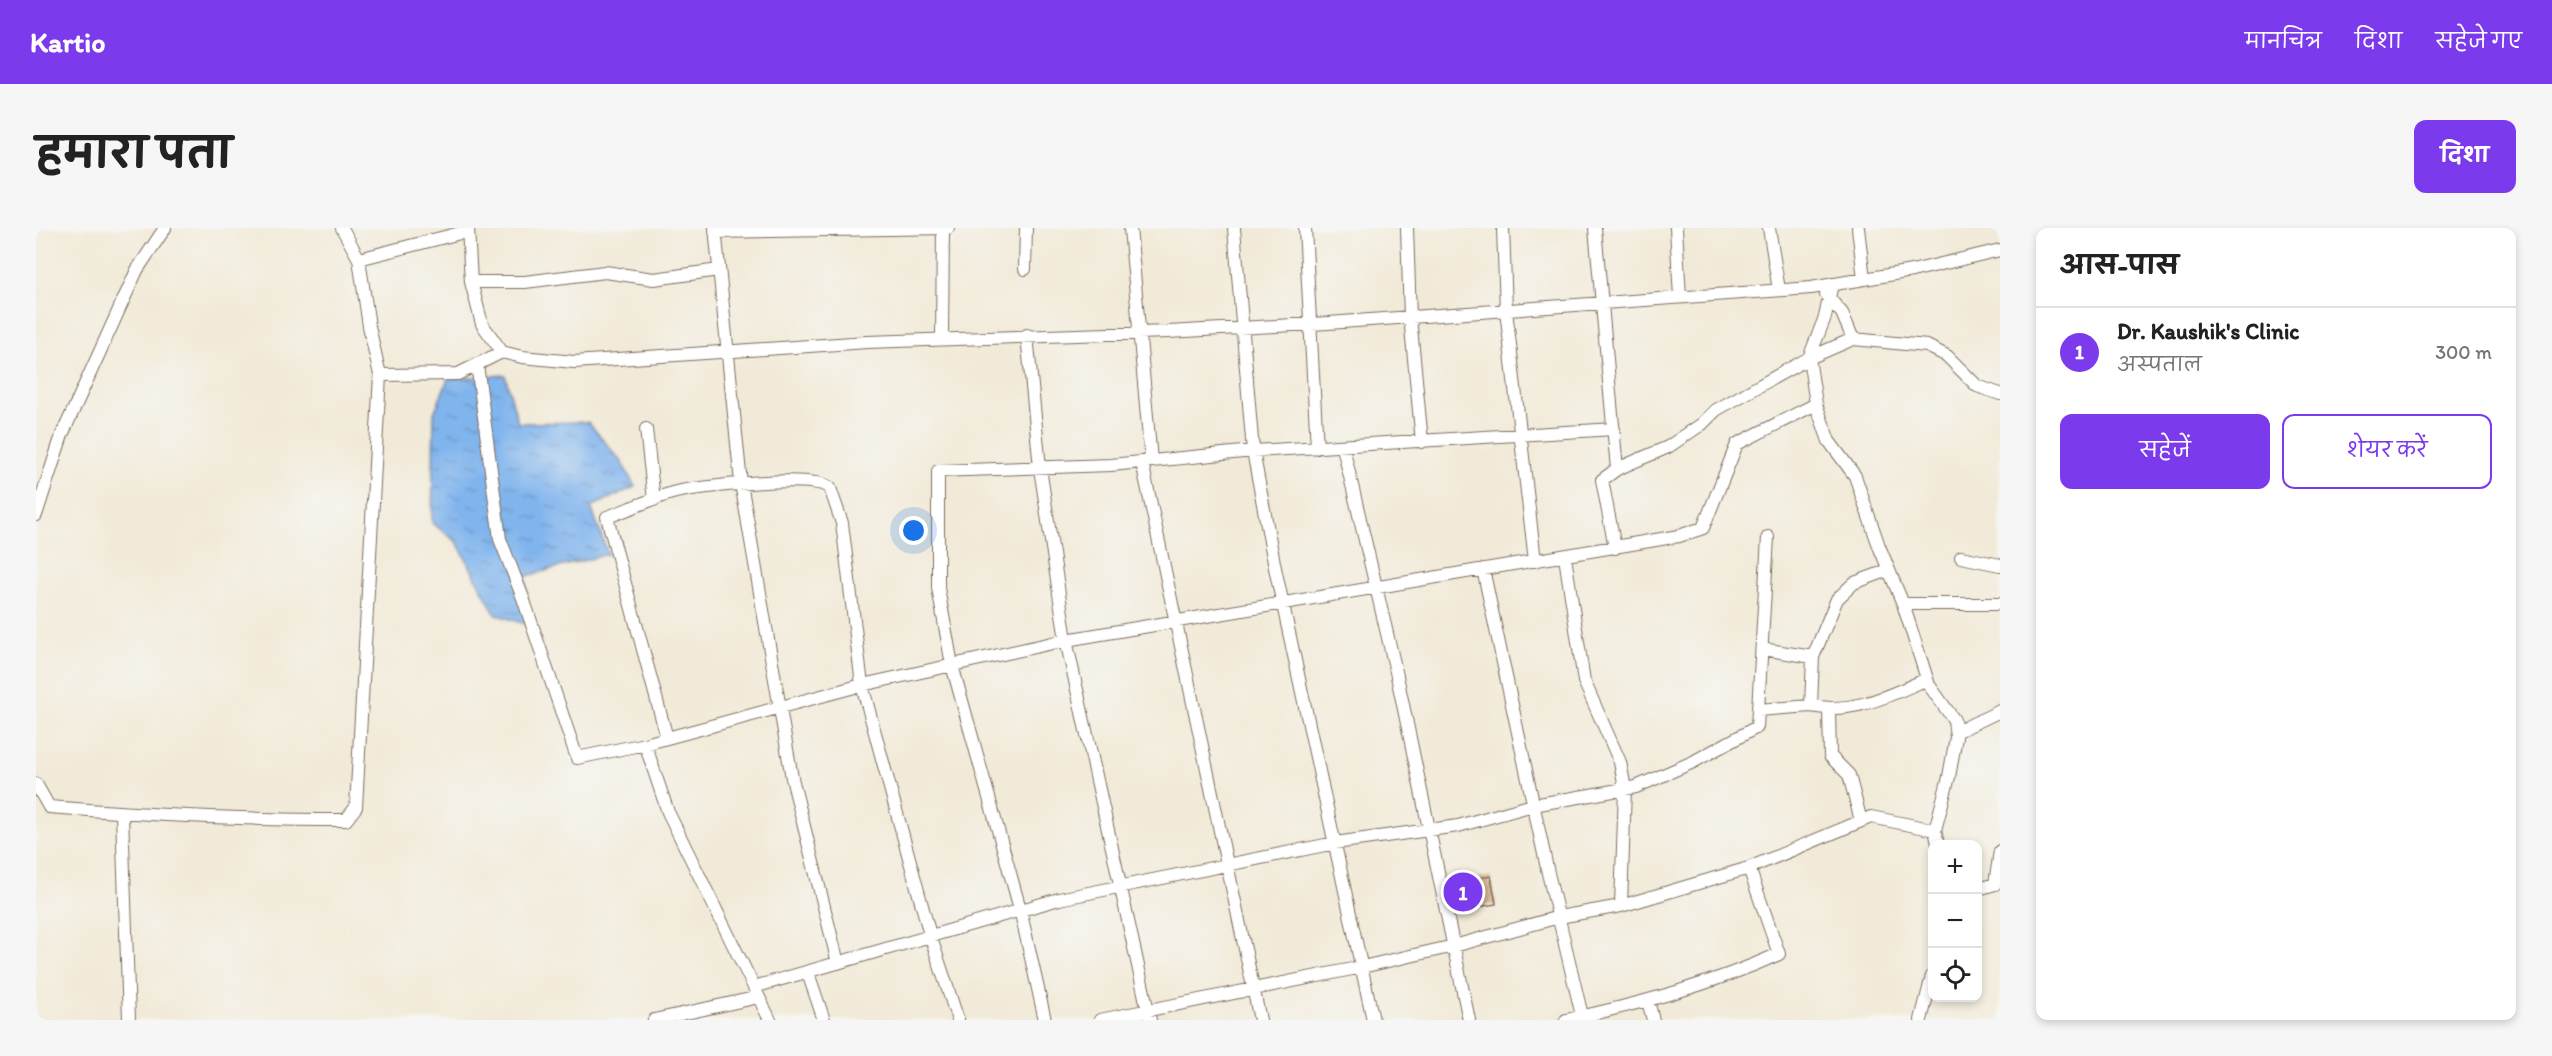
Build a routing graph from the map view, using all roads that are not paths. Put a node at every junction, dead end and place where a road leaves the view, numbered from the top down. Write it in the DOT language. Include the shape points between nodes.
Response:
graph roads {
  1 [pos="165,228"];
  2 [pos="342,228"];
  3 [pos="943,228"];
  4 [pos="948,228"];
  5 [pos="1026,228"];
  6 [pos="1130,228"];
  7 [pos="1234,228"];
  8 [pos="1305,228"];
  9 [pos="1407,228"];
  10 [pos="1503,228"];
  11 [pos="1595,228"];
  12 [pos="1676,228"];
  13 [pos="1769,228"];
  14 [pos="1858,228"];
  15 [pos="468,229"];
  16 [pos="715,230"];
  17 [pos="2000,250"];
  18 [pos="359,259"];
  19 [pos="1025,268"];
  20 [pos="719,270"];
  21 [pos="1864,279"];
  22 [pos="471,282"];
  23 [pos="1779,290"];
  24 [pos="1831,290"];
  25 [pos="1680,297"];
  26 [pos="1602,304"];
  27 [pos="1506,310"];
  28 [pos="1410,317"];
  29 [pos="1310,324"];
  30 [pos="1242,326"];
  31 [pos="1139,332"];
  32 [pos="1027,335"];
  33 [pos="942,339"];
  34 [pos="1853,339"];
  35 [pos="727,351"];
  36 [pos="502,352"];
  37 [pos="1809,358"];
  38 [pos="477,364"];
  39 [pos="380,375"];
  40 [pos="2000,394"];
  41 [pos="1816,404"];
  42 [pos="646,429"];
  43 [pos="1614,429"];
  44 [pos="1519,436"];
  45 [pos="1422,442"];
  46 [pos="1343,447"];
  47 [pos="1317,448"];
  48 [pos="1253,452"];
  49 [pos="1147,462"];
  50 [pos="1040,468"];
  51 [pos="1617,469"];
  52 [pos="741,483"];
  53 [pos="654,500"];
  54 [pos="36,515"];
  55 [pos="1768,537"];
  56 [pos="1615,548"];
  57 [pos="1565,557"];
  58 [pos="1961,557"];
  59 [pos="1534,561"];
  60 [pos="2000,565"];
  61 [pos="1483,569"];
  62 [pos="1889,570"];
  63 [pos="1375,588"];
  64 [pos="1282,603"];
  65 [pos="1903,604"];
  66 [pos="2000,604"];
  67 [pos="1176,621"];
  68 [pos="1066,640"];
  69 [pos="1762,649"];
  70 [pos="1813,657"];
  71 [pos="952,665"];
  72 [pos="1927,679"];
  73 [pos="862,685"];
  74 [pos="1811,706"];
  75 [pos="779,708"];
  76 [pos="1829,710"];
  77 [pos="1758,711"];
  78 [pos="2000,711"];
  79 [pos="1956,732"];
  80 [pos="667,738"];
  81 [pos="645,744"];
  82 [pos="36,784"];
  83 [pos="1624,789"];
  84 [pos="1533,805"];
  85 [pos="122,813"];
  86 [pos="1861,821"];
  87 [pos="1429,830"];
  88 [pos="1935,830"];
  89 [pos="1937,840"];
  90 [pos="1335,843"];
  91 [pos="2000,851"];
  92 [pos="1227,863"];
  93 [pos="1749,868"];
  94 [pos="1998,884"];
  95 [pos="1122,886"];
  96 [pos="1982,888"];
  97 [pos="1621,906"];
  98 [pos="1020,909"];
  99 [pos="1559,917"];
  100 [pos="930,935"];
  101 [pos="1454,946"];
  102 [pos="838,963"];
  103 [pos="1362,967"];
  104 [pos="808,973"];
  105 [pos="1254,989"];
  106 [pos="757,992"];
  107 [pos="1928,992"];
  108 [pos="1648,1001"];
  109 [pos="1149,1015"];
  110 [pos="1582,1018"];
  111 [pos="129,1020"];
  112 [pos="654,1020"];
  113 [pos="770,1020"];
  114 [pos="824,1020"];
  115 [pos="958,1020"];
  116 [pos="1045,1020"];
  117 [pos="1100,1020"];
  118 [pos="1260,1020"];
  119 [pos="1373,1020"];
  120 [pos="1469,1020"];
  121 [pos="1566,1020"];
  122 [pos="1653,1020"];
  123 [pos="1921,1020"];
  1 -- 54 [label="street" via="137,270 62,435"];
  2 -- 18 [label="street"];
  3 -- 4 [label="street"];
  3 -- 16 [label="street"];
  3 -- 33 [label="street"];
  5 -- 19 [label="street"];
  6 -- 31 [label="street"];
  7 -- 30 [label="street"];
  8 -- 29 [label="street"];
  9 -- 28 [label="street"];
  10 -- 27 [label="street"];
  11 -- 26 [label="street"];
  12 -- 25 [label="street"];
  13 -- 23 [label="street"];
  14 -- 21 [label="street"];
  15 -- 18 [label="street"];
  15 -- 22 [label="street"];
  16 -- 20 [label="street"];
  17 -- 21 [label="street"];
  18 -- 39 [label="street"];
  20 -- 22 [label="street" via="654,279 605,272 525,282"];
  20 -- 35 [label="street"];
  21 -- 24 [label="street"];
  22 -- 36 [label="street" via="482,324"];
  23 -- 24 [label="street"];
  23 -- 25 [label="street"];
  24 -- 34 [label="street"];
  24 -- 37 [label="street" via="1826,317"];
  25 -- 26 [label="street"];
  26 -- 27 [label="street"];
  26 -- 43 [label="street"];
  27 -- 28 [label="street"];
  27 -- 44 [label="street"];
  28 -- 29 [label="street"];
  28 -- 45 [label="street"];
  29 -- 30 [label="street"];
  29 -- 47 [label="street"];
  30 -- 31 [label="street"];
  30 -- 48 [label="street"];
  31 -- 32 [label="street"];
  31 -- 49 [label="street"];
  32 -- 33 [label="street"];
  32 -- 50 [label="street"];
  33 -- 35 [label="street"];
  34 -- 37 [label="street"];
  34 -- 40 [label="street" via="1927,346 1947,356 1977,386"];
  35 -- 36 [label="street" via="574,362"];
  35 -- 52 [label="street"];
  36 -- 38 [label="street"];
  37 -- 41 [label="street"];
  37 -- 51 [label="street" via="1716,410 1668,447"];
  38 -- 39 [label="street" via="458,374"];
  38 -- 81 [label="street" via="500,539 577,758"];
  39 -- 85 [label="street" via="356,807 346,820 243,820"];
  41 -- 56 [label="street" via="1737,444 1703,528"];
  41 -- 62 [label="street" via="1829,441 1855,476"];
  42 -- 53 [label="street"];
  43 -- 44 [label="street"];
  43 -- 51 [label="street"];
  44 -- 45 [label="street"];
  44 -- 59 [label="street"];
  45 -- 46 [label="street"];
  46 -- 47 [label="street"];
  46 -- 63 [label="street"];
  47 -- 48 [label="street"];
  48 -- 49 [label="street"];
  48 -- 64 [label="street"];
  49 -- 50 [label="street"];
  49 -- 67 [label="street"];
  50 -- 68 [label="street"];
  50 -- 71 [label="street" via="938,471 938,588"];
  51 -- 56 [label="street" via="1602,480"];
  52 -- 53 [label="street" via="676,492"];
  52 -- 73 [label="street" via="811,482 830,488 842,523"];
  52 -- 75 [label="street"];
  53 -- 80 [label="street" via="607,517"];
  55 -- 69 [label="street"];
  56 -- 57 [label="street"];
  57 -- 59 [label="street"];
  57 -- 83 [label="street" via="1584,681 1620,762"];
  58 -- 60 [label="street"];
  59 -- 61 [label="street"];
  61 -- 63 [label="street"];
  61 -- 84 [label="street"];
  62 -- 65 [label="street"];
  62 -- 70 [label="street" via="1854,583 1837,599"];
  63 -- 64 [label="street"];
  63 -- 87 [label="street"];
  64 -- 67 [label="street"];
  64 -- 90 [label="street"];
  65 -- 66 [label="street"];
  65 -- 72 [label="street"];
  67 -- 68 [label="street"];
  67 -- 92 [label="street"];
  68 -- 71 [label="street"];
  68 -- 95 [label="street"];
  69 -- 70 [label="street"];
  69 -- 77 [label="street"];
  70 -- 74 [label="street"];
  71 -- 73 [label="street"];
  71 -- 98 [label="street"];
  72 -- 76 [label="street" via="1875,702"];
  72 -- 79 [label="street" via="1954,720"];
  73 -- 75 [label="street"];
  73 -- 100 [label="street"];
  74 -- 76 [label="street"];
  74 -- 77 [label="street"];
  75 -- 80 [label="street"];
  75 -- 102 [label="street" via="792,778"];
  76 -- 86 [label="street" via="1830,756 1849,775"];
  77 -- 83 [label="street" via="1757,727 1693,762"];
  78 -- 79 [label="street"];
  79 -- 88 [label="street"];
  80 -- 81 [label="street"];
  81 -- 106 [label="street" via="668,812"];
  82 -- 85 [label="street" via="49,807"];
  83 -- 84 [label="street"];
  83 -- 97 [label="street"];
  84 -- 87 [label="street"];
  84 -- 99 [label="street"];
  85 -- 111 [label="street"];
  86 -- 88 [label="street" via="1871,817"];
  86 -- 93 [label="street"];
  87 -- 90 [label="street"];
  87 -- 101 [label="street"];
  88 -- 89 [label="street"];
  90 -- 92 [label="street"];
  90 -- 103 [label="street"];
  91 -- 94 [label="street"];
  92 -- 95 [label="street"];
  92 -- 105 [label="street"];
  93 -- 97 [label="street"];
  93 -- 108 [label="street" via="1779,954 1730,976"];
  94 -- 96 [label="street"];
  95 -- 98 [label="street"];
  95 -- 109 [label="street"];
  97 -- 99 [label="street"];
  98 -- 100 [label="street"];
  98 -- 116 [label="street"];
  99 -- 101 [label="street"];
  99 -- 110 [label="street"];
  100 -- 102 [label="street"];
  100 -- 115 [label="street"];
  101 -- 103 [label="street"];
  101 -- 120 [label="street"];
  102 -- 104 [label="street"];
  103 -- 105 [label="street"];
  103 -- 119 [label="street"];
  104 -- 106 [label="street"];
  104 -- 114 [label="street"];
  105 -- 109 [label="street"];
  105 -- 118 [label="street"];
  106 -- 112 [label="street"];
  106 -- 113 [label="street"];
  107 -- 123 [label="street"];
  108 -- 110 [label="street"];
  108 -- 122 [label="street"];
  109 -- 117 [label="street"];
  110 -- 121 [label="street"];
}
